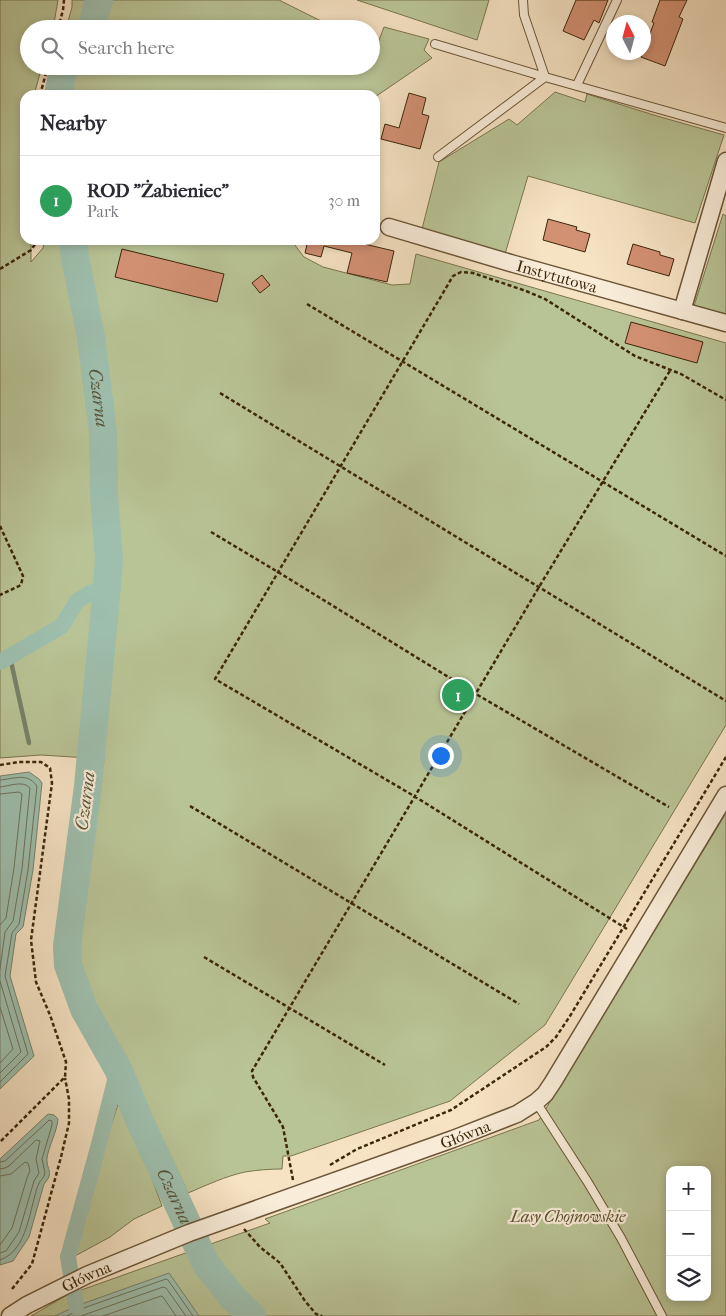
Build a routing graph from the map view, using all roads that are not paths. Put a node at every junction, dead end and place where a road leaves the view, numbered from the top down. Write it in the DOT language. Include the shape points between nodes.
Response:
graph roads {
  1 [pos="523,0"];
  2 [pos="616,0"];
  3 [pos="435,44"];
  4 [pos="545,77"];
  5 [pos="577,86"];
  6 [pos="726,128"];
  7 [pos="438,157"];
  8 [pos="726,161"];
  9 [pos="389,227"];
  10 [pos="682,311"];
  11 [pos="726,323"];
  12 [pos="726,795"];
  13 [pos="536,1102"];
  14 [pos="10,1316"];
  15 [pos="662,1316"];
  1 -- 4 [label="lane" via="524,15"];
  2 -- 5 [label="lane"];
  3 -- 4 [label="lane"];
  4 -- 5 [label="lane"];
  4 -- 7 [label="lane"];
  5 -- 6 [label="lane"];
  8 -- 10 [label="street"];
  9 -- 10 [label="street, Instytutowa"];
  10 -- 11 [label="street, Instytutowa"];
  12 -- 13 [label="street, Główna" via="553,1082"];
  13 -- 14 [label="street, Główna" via="517,1114 453,1140 233,1217 87,1275"];
  13 -- 15 [label="lane" via="587,1180"];
}
